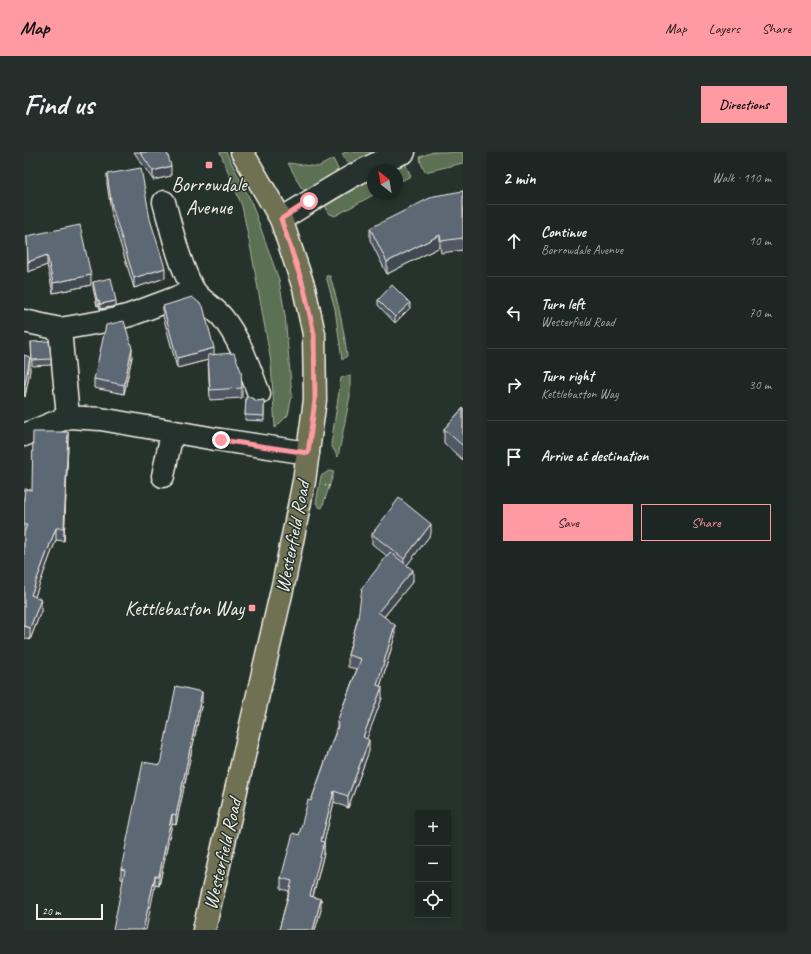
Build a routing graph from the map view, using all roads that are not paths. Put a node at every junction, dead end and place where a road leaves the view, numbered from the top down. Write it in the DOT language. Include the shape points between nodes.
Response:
graph roads {
  1 [pos="242,152"];
  2 [pos="404,152"];
  3 [pos="164,202"];
  4 [pos="281,219"];
  5 [pos="194,291"];
  6 [pos="24,321"];
  7 [pos="60,329"];
  8 [pos="259,394"];
  9 [pos="68,417"];
  10 [pos="172,433"];
  11 [pos="24,435"];
  12 [pos="308,453"];
  13 [pos="163,476"];
  14 [pos="204,930"];
  1 -- 4 [label="main road, Westerfield Road"];
  2 -- 4 [label="street" via="354,175"];
  3 -- 5 [label="street" via="185,273"];
  4 -- 12 [label="main road, Westerfield Road" via="304,288 314,334 315,400"];
  5 -- 7 [label="street" via="130,315"];
  5 -- 8 [label="street" via="221,315 231,328"];
  6 -- 7 [label="street"];
  7 -- 9 [label="street"];
  9 -- 10 [label="street" via="101,420"];
  9 -- 11 [label="street"];
  10 -- 12 [label="street"];
  10 -- 13 [label="street"];
  12 -- 14 [label="main road, Westerfield Road" via="284,581"];
}
